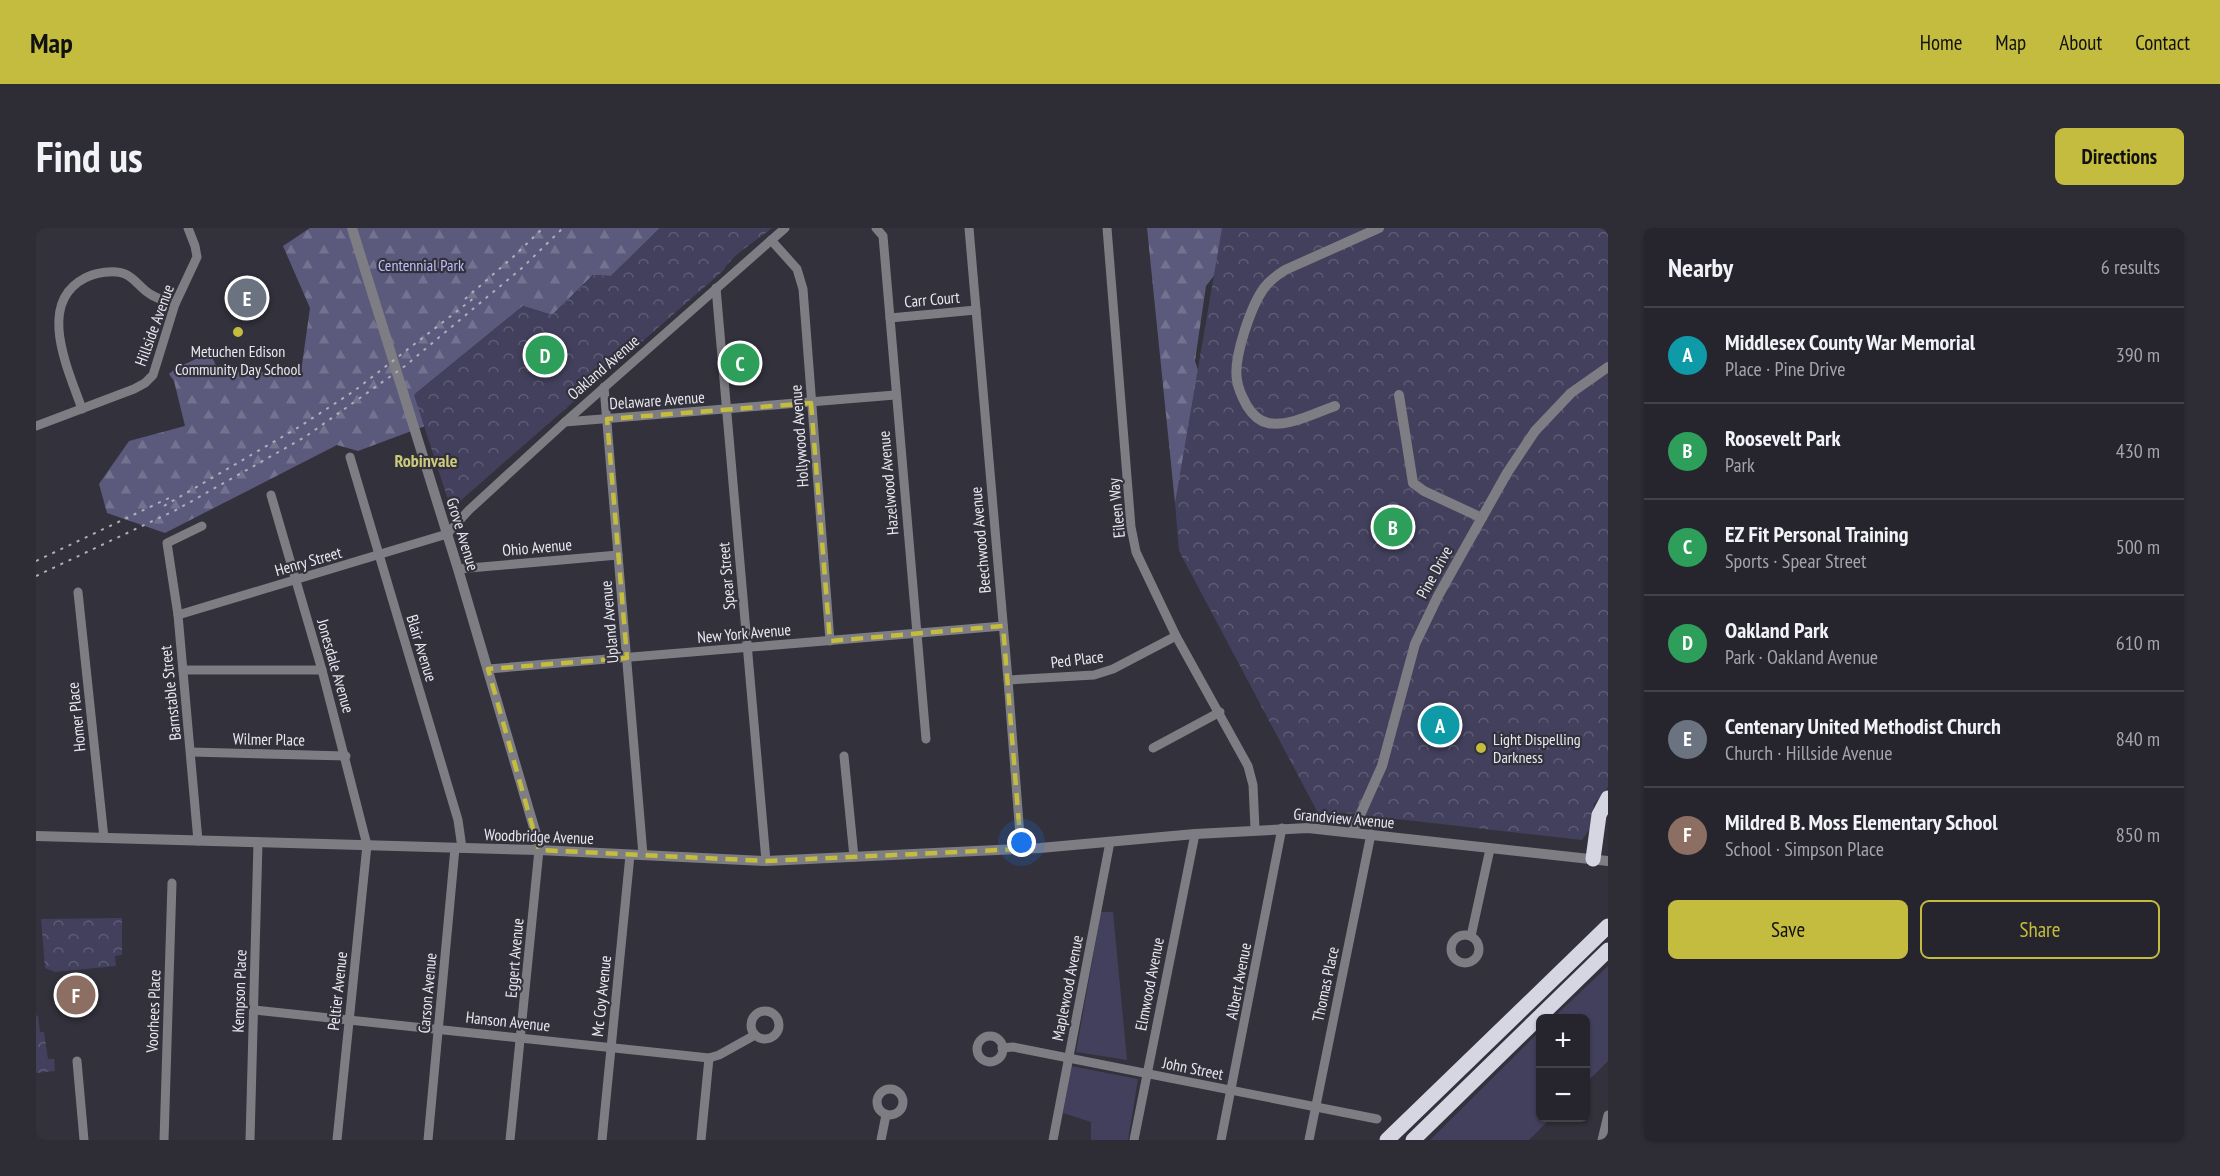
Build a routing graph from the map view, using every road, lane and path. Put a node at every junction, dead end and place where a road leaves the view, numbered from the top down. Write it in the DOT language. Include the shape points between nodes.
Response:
graph roads {
  1 [pos="352,228"];
  2 [pos="785,228"];
  3 [pos="876,228"];
  4 [pos="969,228"];
  5 [pos="1107,228"];
  6 [pos="1379,228"];
  7 [pos="192,230"];
  8 [pos="771,240"];
  9 [pos="716,288"];
  10 [pos="175,304"];
  11 [pos="976,310"];
  12 [pos="890,318"];
  13 [pos="1608,367"];
  14 [pos="604,387"];
  15 [pos="895,395"];
  16 [pos="1398,395"];
  17 [pos="812,403"];
  18 [pos="1335,406"];
  19 [pos="82,409"];
  20 [pos="727,409"];
  21 [pos="607,418"];
  22 [pos="564,422"];
  23 [pos="36,426"];
  24 [pos="350,456"];
  25 [pos="271,495"];
  26 [pos="1482,518"];
  27 [pos="202,526"];
  28 [pos="447,534"];
  29 [pos="618,555"];
  30 [pos="379,556"];
  31 [pos="458,569"];
  32 [pos="296,580"];
  33 [pos="78,592"];
  34 [pos="178,615"];
  35 [pos="1003,626"];
  36 [pos="916,633"];
  37 [pos="1176,636"];
  38 [pos="830,641"];
  39 [pos="747,648"];
  40 [pos="627,658"];
  41 [pos="489,669"];
  42 [pos="183,670"];
  43 [pos="322,670"];
  44 [pos="1008,681"];
  45 [pos="1220,712"];
  46 [pos="926,739"];
  47 [pos="1153,748"];
  48 [pos="191,752"];
  49 [pos="346,756"];
  50 [pos="844,756"];
  51 [pos="1608,798"];
  52 [pos="1282,828"];
  53 [pos="1255,829"];
  54 [pos="1353,831"];
  55 [pos="1195,834"];
  56 [pos="1371,834"];
  57 [pos="36,836"];
  58 [pos="104,838"];
  59 [pos="198,841"];
  60 [pos="258,842"];
  61 [pos="1110,842"];
  62 [pos="367,845"];
  63 [pos="459,848"];
  64 [pos="1041,848"];
  65 [pos="1021,849"];
  66 [pos="1490,849"];
  67 [pos="539,850"];
  68 [pos="630,855"];
  69 [pos="644,855"];
  70 [pos="854,857"];
  71 [pos="1600,860"];
  72 [pos="766,861"];
  73 [pos="172,883"];
  74 [pos="1608,926"];
  75 [pos="1471,936"];
  76 [pos="1608,951"];
  77 [pos="254,1010"];
  78 [pos="349,1019"];
  79 [pos="439,1029"];
  80 [pos="755,1035"];
  81 [pos="521,1038"];
  82 [pos="611,1047"];
  83 [pos="1002,1048"];
  84 [pos="709,1058"];
  85 [pos="1069,1059"];
  86 [pos="77,1061"];
  87 [pos="1147,1074"];
  88 [pos="1231,1090"];
  89 [pos="1315,1107"];
  90 [pos="1608,1114"];
  91 [pos="886,1115"];
  92 [pos="1377,1119"];
  93 [pos="84,1140"];
  94 [pos="164,1140"];
  95 [pos="250,1140"];
  96 [pos="337,1140"];
  97 [pos="428,1140"];
  98 [pos="510,1140"];
  99 [pos="602,1140"];
  100 [pos="701,1140"];
  101 [pos="881,1140"];
  102 [pos="1053,1140"];
  103 [pos="1134,1140"];
  104 [pos="1221,1140"];
  105 [pos="1309,1140"];
  106 [pos="1387,1140"];
  107 [pos="1413,1140"];
  108 [pos="1602,1140"];
  1 -- 28 [label="street, Grove Avenue"];
  2 -- 8 [label="street, Oakland Avenue"];
  3 -- 12 [label="street, Hazelwood Avenue" via="883,236"];
  4 -- 11 [label="street, Beechwood Avenue"];
  5 -- 37 [label="street, Eileen Way" via="1131,526 1136,552"];
  6 -- 18 [label="street" via="1274,277 1257,299 1238,355 1239,390 1250,410 1262,421 1284,422"];
  7 -- 10 [label="street, Hillside Avenue" via="196,257"];
  8 -- 9 [label="street, Oakland Avenue"];
  8 -- 17 [label="street, Hollywood Avenue" via="791,261 801,279"];
  9 -- 14 [label="street, Oakland Avenue"];
  9 -- 20 [label="street, Spear Street"];
  10 -- 19 [label="street, Hillside Avenue" via="153,375 134,389"];
  10 -- 19 [label="street" via="148,294 124,273 91,275 72,284 56,311 56,324 58,343"];
  11 -- 12 [label="street, Carr Court"];
  11 -- 35 [label="street, Beechwood Avenue"];
  12 -- 15 [label="street, Hazelwood Avenue"];
  13 -- 26 [label="street, Pine Drive" via="1571,393 1535,431"];
  14 -- 21 [label="street, Upland Avenue"];
  14 -- 22 [label="street, Oakland Avenue"];
  15 -- 17 [label="street, Delaware Avenue"];
  15 -- 36 [label="street, Hazelwood Avenue"];
  16 -- 26 [label="street" via="1413,483"];
  17 -- 20 [label="street, Delaware Avenue"];
  17 -- 38 [label="street, Hollywood Avenue"];
  19 -- 23 [label="street, Hillside Avenue"];
  20 -- 21 [label="street, Delaware Avenue"];
  20 -- 39 [label="street, Spear Street"];
  21 -- 22 [label="street, Delaware Avenue"];
  21 -- 29 [label="street, Upland Avenue"];
  22 -- 28 [label="street, Oakland Avenue"];
  24 -- 30 [label="street, Blair Avenue"];
  25 -- 32 [label="street, Jonesdale Avenue"];
  26 -- 54 [label="street, Pine Drive" via="1421,628 1388,750"];
  27 -- 34 [label="street, Barnstable Street" via="167,543"];
  28 -- 30 [label="street, Henry Street"];
  28 -- 31 [label="street, Grove Avenue"];
  29 -- 31 [label="street, Ohio Avenue"];
  29 -- 40 [label="street, Upland Avenue"];
  30 -- 32 [label="street, Henry Street"];
  30 -- 63 [label="street, Blair Avenue" via="458,820"];
  31 -- 41 [label="street, Grove Avenue"];
  32 -- 34 [label="street, Henry Street"];
  32 -- 43 [label="street, Jonesdale Avenue"];
  33 -- 58 [label="street, Homer Place"];
  34 -- 42 [label="street, Barnstable Street"];
  35 -- 36 [label="street, New York Avenue"];
  35 -- 44 [label="street, Beechwood Avenue"];
  36 -- 38 [label="street, New York Avenue"];
  36 -- 46 [label="street, Hazelwood Avenue"];
  37 -- 44 [label="street, Ped Place" via="1094,675"];
  37 -- 45 [label="street, Eileen Way"];
  38 -- 39 [label="street, New York Avenue"];
  39 -- 40 [label="street, New York Avenue"];
  39 -- 72 [label="street, Spear Street"];
  40 -- 41 [label="street, New York Avenue"];
  40 -- 69 [label="street, Upland Avenue"];
  41 -- 67 [label="street, Grove Avenue"];
  42 -- 43 [label="street"];
  42 -- 48 [label="street, Barnstable Street"];
  43 -- 49 [label="street, Jonesdale Avenue"];
  44 -- 65 [label="street, Beechwood Avenue"];
  45 -- 47 [label="street"];
  45 -- 53 [label="street, Eileen Way" via="1248,766"];
  48 -- 49 [label="street, Wilmer Place"];
  48 -- 59 [label="street, Barnstable Street"];
  49 -- 62 [label="street, Jonesdale Avenue"];
  50 -- 70 [label="street"];
  51 -- 71 [label="highway" via="1599,815"];
  52 -- 53 [label="street, Grandview Avenue"];
  52 -- 54 [label="street, Grandview Avenue"];
  52 -- 88 [label="street, Albert Avenue"];
  53 -- 55 [label="street, Grandview Avenue"];
  54 -- 56 [label="street, Grandview Avenue"];
  55 -- 61 [label="street, Grandview Avenue"];
  55 -- 87 [label="street, Elmwood Avenue"];
  56 -- 66 [label="street, Grandview Avenue"];
  56 -- 89 [label="street, Thomas Place"];
  57 -- 58 [label="street, Woodbridge Avenue"];
  58 -- 59 [label="street, Woodbridge Avenue"];
  59 -- 60 [label="street, Woodbridge Avenue"];
  60 -- 62 [label="street, Woodbridge Avenue"];
  60 -- 77 [label="street, Kempson Place"];
  61 -- 64 [label="street, Grandview Avenue"];
  61 -- 85 [label="street, Maplewood Avenue"];
  62 -- 63 [label="street, Woodbridge Avenue"];
  62 -- 78 [label="street, Peltier Avenue"];
  63 -- 67 [label="street, Woodbridge Avenue"];
  63 -- 79 [label="street, Carson Avenue"];
  64 -- 65 [label="street, Woodbridge Avenue"];
  65 -- 70 [label="street, Woodbridge Avenue"];
  66 -- 71 [label="street, Grandview Avenue"];
  66 -- 75 [label="street"];
  67 -- 68 [label="street, Woodbridge Avenue"];
  67 -- 81 [label="street, Eggert Avenue"];
  68 -- 69 [label="street, Woodbridge Avenue"];
  68 -- 82 [label="street, Mc Coy Avenue"];
  69 -- 72 [label="street, Woodbridge Avenue"];
  70 -- 72 [label="street, Woodbridge Avenue"];
  73 -- 94 [label="street, Voorhees Place"];
  74 -- 106 [label="highway"];
  76 -- 107 [label="highway"];
  77 -- 78 [label="street, Hanson Avenue"];
  77 -- 95 [label="street, Kempson Place"];
  78 -- 79 [label="street, Hanson Avenue"];
  78 -- 96 [label="street, Peltier Avenue"];
  79 -- 81 [label="street, Hanson Avenue"];
  79 -- 97 [label="street, Carson Avenue"];
  80 -- 84 [label="street"];
  81 -- 82 [label="street, Hanson Avenue"];
  81 -- 98 [label="street, Eggert Avenue"];
  82 -- 84 [label="street, Hanson Avenue"];
  82 -- 99 [label="street, Mc Coy Avenue"];
  83 -- 85 [label="street, John Street"];
  84 -- 100 [label="street"];
  85 -- 87 [label="street, John Street"];
  85 -- 102 [label="street, Maplewood Avenue"];
  86 -- 93 [label="street"];
  87 -- 88 [label="street, John Street"];
  87 -- 103 [label="street, Elmwood Avenue"];
  88 -- 89 [label="street, John Street"];
  88 -- 104 [label="street, Albert Avenue"];
  89 -- 92 [label="street, John Street"];
  89 -- 105 [label="street, Thomas Place"];
  90 -- 108 [label="street"];
  91 -- 101 [label="street"];
}
